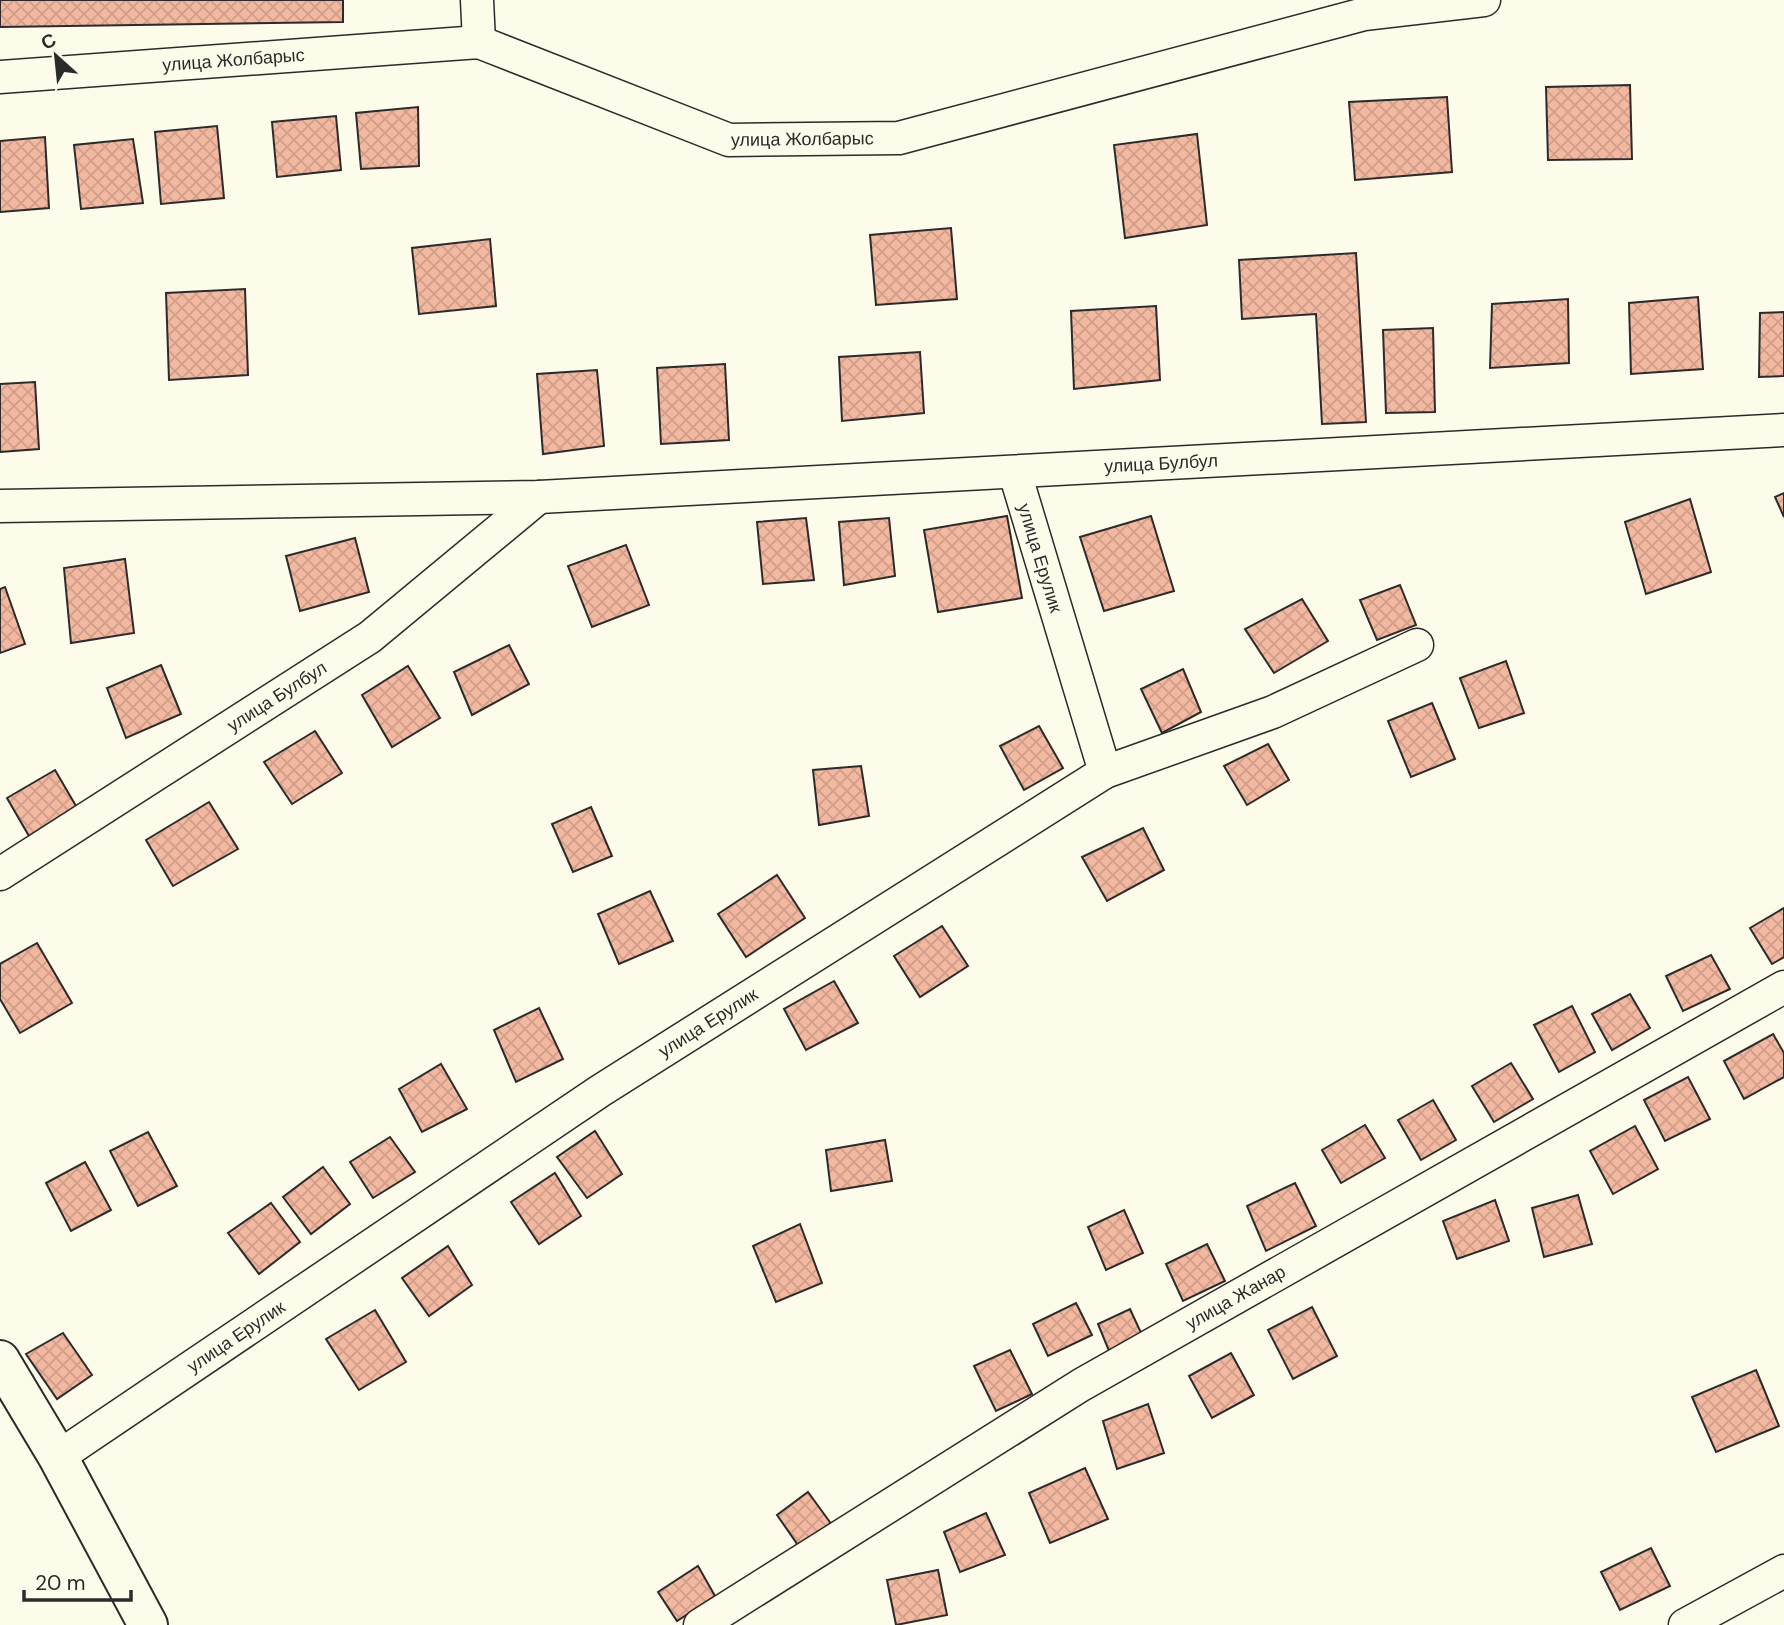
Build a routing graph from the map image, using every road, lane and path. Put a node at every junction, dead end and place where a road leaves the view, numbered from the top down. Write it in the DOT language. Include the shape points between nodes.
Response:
graph roads {
  1 [pos="477,0"];
  2 [pos="1484,0"];
  3 [pos="479,42"];
  4 [pos="0,77"];
  5 [pos="1784,430"];
  6 [pos="1015,473"];
  7 [pos="539,497"];
  8 [pos="0,506"];
  9 [pos="1417,645"];
  10 [pos="1105,772"];
  11 [pos="0,874"];
  12 [pos="1784,987"];
  13 [pos="0,1360"];
  14 [pos="58,1457"];
  15 [pos="1784,1570"];
  16 [pos="148,1625"];
  17 [pos="700,1625"];
  18 [pos="1685,1625"];
  1 -- 3 [label="street"];
  2 -- 3 [label="street, улица Жолбарыс" via="1364,14 899,138 729,140"];
  3 -- 4 [label="street, улица Жолбарыс"];
  5 -- 6 [label="street, улица Булбул"];
  6 -- 7 [label="street, улица Булбул"];
  6 -- 10 [label="street, улица Ерулик"];
  7 -- 8 [label="street, улица Булбул"];
  7 -- 11 [label="street, улица Булбул" via="370,637"];
  9 -- 10 [label="street" via="1273,712"];
  10 -- 14 [label="street, улица Ерулик" via="600,1091"];
  12 -- 17 [label="street, улица Жанар" via="1081,1385"];
  13 -- 14 [label="street"];
  14 -- 16 [label="street"];
  15 -- 18 [label="street"];
}
